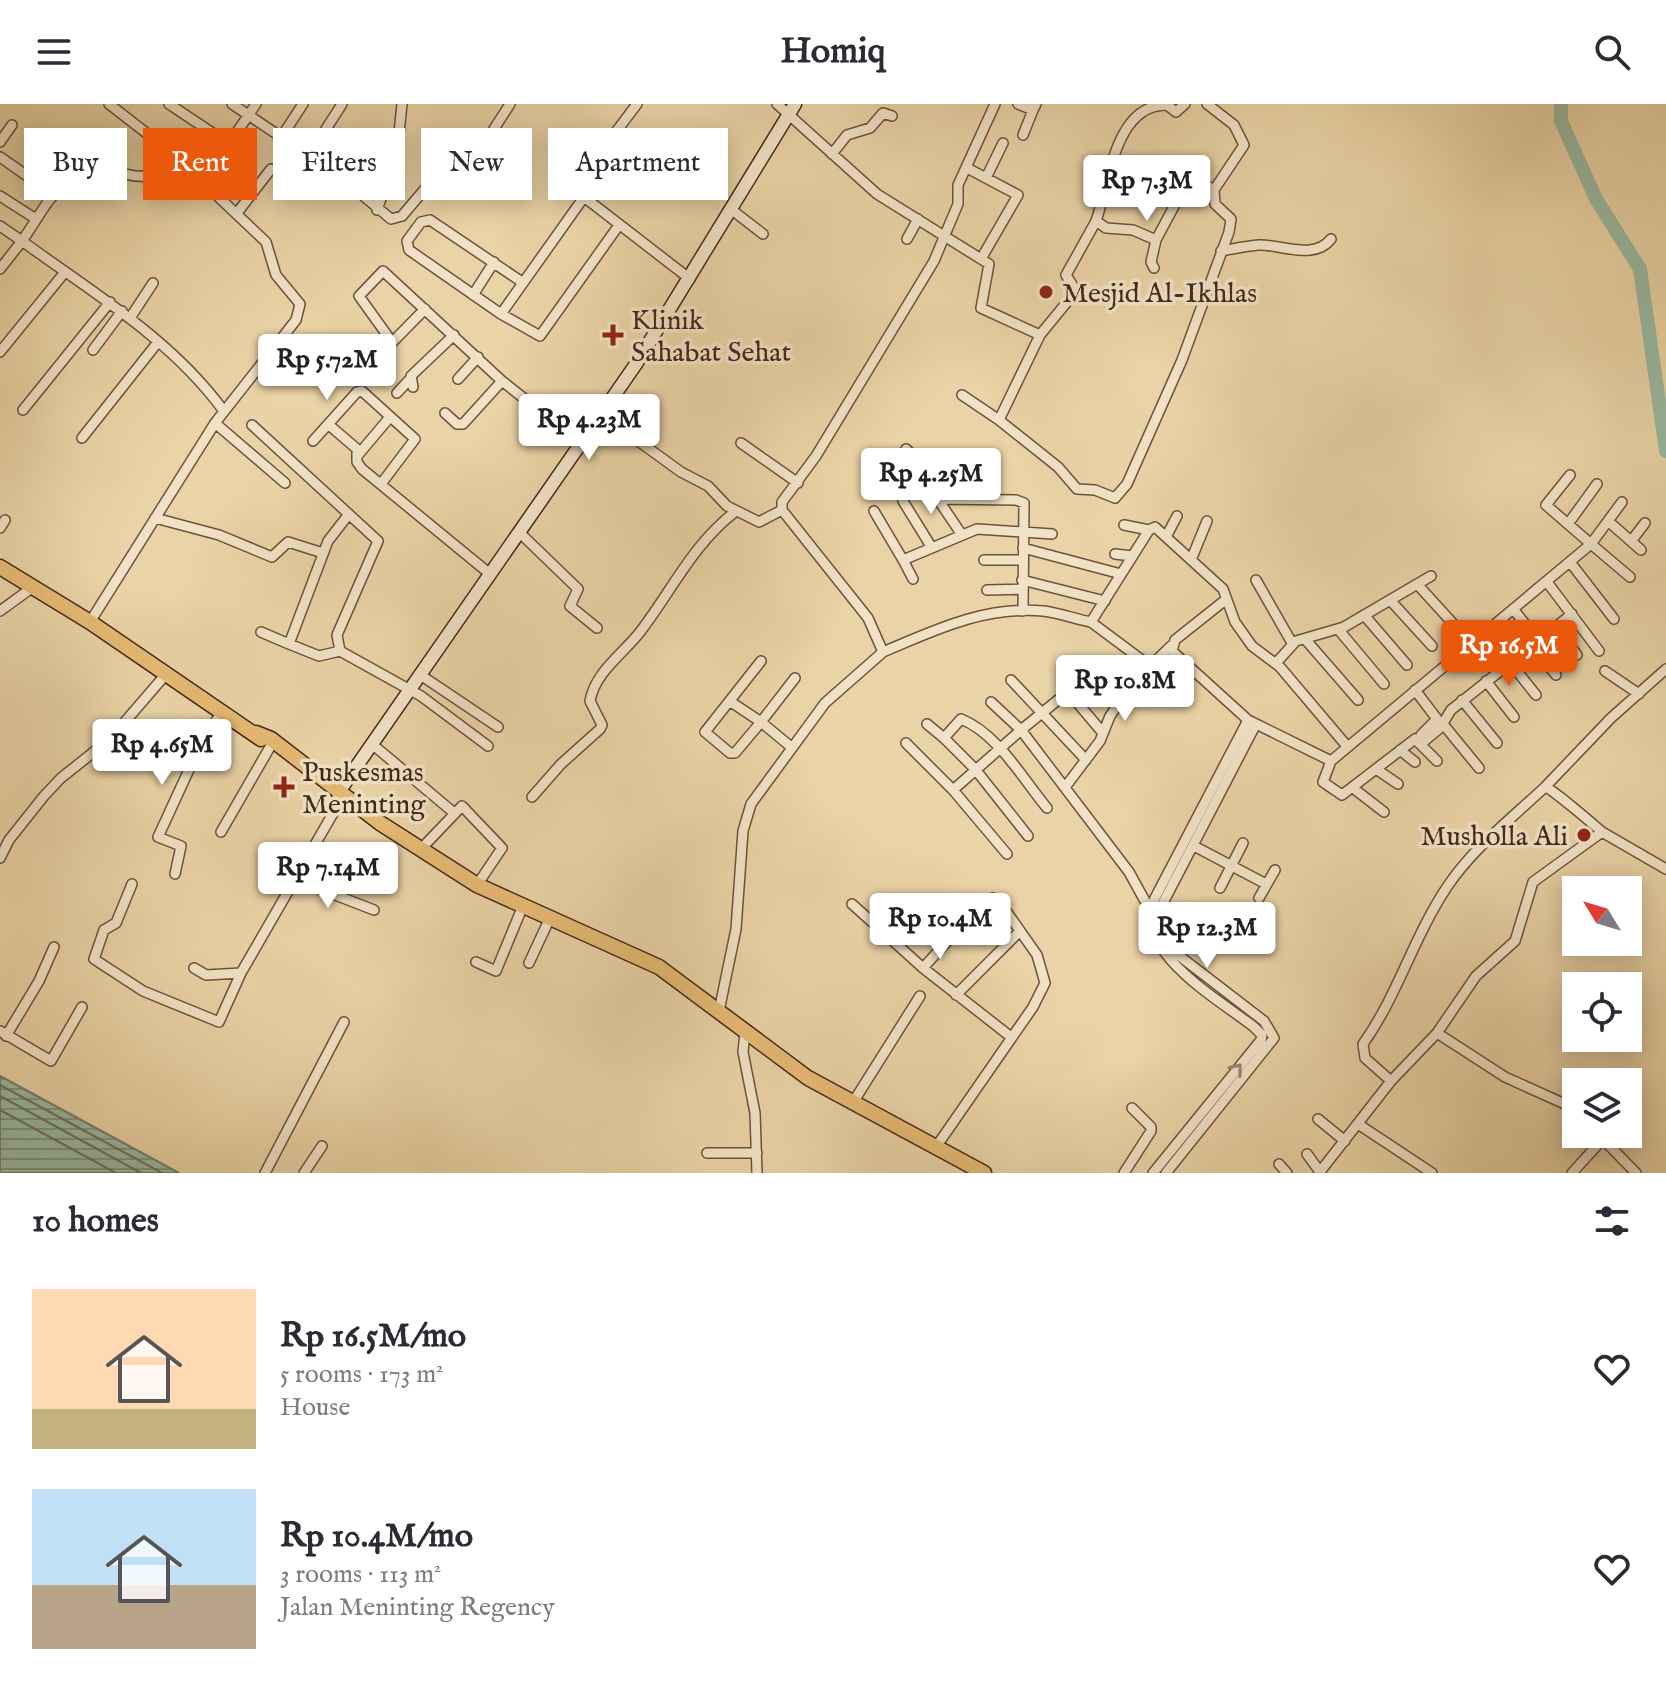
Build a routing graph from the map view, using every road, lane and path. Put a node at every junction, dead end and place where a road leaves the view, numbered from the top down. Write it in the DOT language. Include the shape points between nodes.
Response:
graph roads {
  1 [pos="109,104"];
  2 [pos="169,104"];
  3 [pos="232,104"];
  4 [pos="256,104"];
  5 [pos="303,104"];
  6 [pos="342,104"];
  7 [pos="402,104"];
  8 [pos="510,104"];
  9 [pos="637,104"];
  10 [pos="777,104"];
  11 [pos="995,104"];
  12 [pos="1018,104"];
  13 [pos="1185,104"];
  14 [pos="1207,104"];
  15 [pos="1229,104"];
  16 [pos="1034,107"];
  17 [pos="792,110"];
  18 [pos="249,114"];
  19 [pos="1222,114"];
  20 [pos="892,116"];
  21 [pos="12,125"];
  22 [pos="205,128"];
  23 [pos="240,128"];
  24 [pos="287,128"];
  25 [pos="327,128"];
  26 [pos="619,128"];
  27 [pos="143,130"];
  28 [pos="273,130"];
  29 [pos="1023,135"];
  30 [pos="0,142"];
  31 [pos="1003,143"];
  32 [pos="832,154"];
  33 [pos="0,157"];
  34 [pos="271,169"];
  35 [pos="969,169"];
  36 [pos="24,174"];
  37 [pos="986,178"];
  38 [pos="1214,190"];
  39 [pos="0,196"];
  40 [pos="49,200"];
  41 [pos="223,200"];
  42 [pos="365,200"];
  43 [pos="377,210"];
  44 [pos="732,210"];
  45 [pos="237,213"];
  46 [pos="36,219"];
  47 [pos="918,219"];
  48 [pos="1096,221"];
  49 [pos="619,225"];
  50 [pos="0,226"];
  51 [pos="763,234"];
  52 [pos="946,237"];
  53 [pos="907,239"];
  54 [pos="1331,239"];
  55 [pos="1156,240"];
  56 [pos="22,241"];
  57 [pos="1221,251"];
  58 [pos="981,259"];
  59 [pos="494,262"];
  60 [pos="1154,268"];
  61 [pos="0,269"];
  62 [pos="65,272"];
  63 [pos="690,279"];
  64 [pos="522,282"];
  65 [pos="153,283"];
  66 [pos="473,295"];
  67 [pos="110,302"];
  68 [pos="425,309"];
  69 [pos="126,314"];
  70 [pos="501,314"];
  71 [pos="454,335"];
  72 [pos="1040,335"];
  73 [pos="158,342"];
  74 [pos="392,342"];
  75 [pos="93,350"];
  76 [pos="0,352"];
  77 [pos="478,357"];
  78 [pos="367,368"];
  79 [pos="458,379"];
  80 [pos="502,381"];
  81 [pos="397,393"];
  82 [pos="962,395"];
  83 [pos="23,410"];
  84 [pos="223,410"];
  85 [pos="445,413"];
  86 [pos="601,414"];
  87 [pos="390,417"];
  88 [pos="999,420"];
  89 [pos="215,423"];
  90 [pos="252,425"];
  91 [pos="329,425"];
  92 [pos="82,438"];
  93 [pos="313,441"];
  94 [pos="580,443"];
  95 [pos="741,443"];
  96 [pos="906,449"];
  97 [pos="358,455"];
  98 [pos="1570,475"];
  99 [pos="285,483"];
  100 [pos="798,483"];
  101 [pos="381,484"];
  102 [pos="1597,484"];
  103 [pos="960,499"];
  104 [pos="903,501"];
  105 [pos="1622,502"];
  106 [pos="782,510"];
  107 [pos="736,511"];
  108 [pos="874,511"];
  109 [pos="349,514"];
  110 [pos="1177,516"];
  111 [pos="155,518"];
  112 [pos="1207,521"];
  113 [pos="1608,521"];
  114 [pos="1645,523"];
  115 [pos="1568,524"];
  116 [pos="1124,525"];
  117 [pos="1023,530"];
  118 [pos="1149,530"];
  119 [pos="519,532"];
  120 [pos="1052,534"];
  121 [pos="962,535"];
  122 [pos="1166,537"];
  123 [pos="1632,540"];
  124 [pos="1591,544"];
  125 [pos="932,548"];
  126 [pos="1023,548"];
  127 [pos="1641,550"];
  128 [pos="323,553"];
  129 [pos="1115,554"];
  130 [pos="1132,556"];
  131 [pos="903,560"];
  132 [pos="984,560"];
  133 [pos="1022,560"];
  134 [pos="1191,560"];
  135 [pos="1570,562"];
  136 [pos="0,567"];
  137 [pos="490,574"];
  138 [pos="1121,574"];
  139 [pos="1431,576"];
  140 [pos="1630,577"];
  141 [pos="913,579"];
  142 [pos="1256,580"];
  143 [pos="1547,582"];
  144 [pos="1022,584"];
  145 [pos="1417,584"];
  146 [pos="33,587"];
  147 [pos="987,590"];
  148 [pos="1390,600"];
  149 [pos="1105,601"];
  150 [pos="1224,601"];
  151 [pos="1514,610"];
  152 [pos="0,611"];
  153 [pos="1023,611"];
  154 [pos="1572,614"];
  155 [pos="1364,615"];
  156 [pos="1614,619"];
  157 [pos="90,622"];
  158 [pos="1091,622"];
  159 [pos="1525,624"];
  160 [pos="1555,626"];
  161 [pos="597,628"];
  162 [pos="1338,629"];
  163 [pos="1458,629"];
  164 [pos="261,632"];
  165 [pos="1305,639"];
  166 [pos="1292,643"];
  167 [pos="289,644"];
  168 [pos="1532,645"];
  169 [pos="1171,646"];
  170 [pos="1432,646"];
  171 [pos="340,651"];
  172 [pos="1599,651"];
  173 [pos="883,652"];
  174 [pos="1577,655"];
  175 [pos="761,661"];
  176 [pos="1509,661"];
  177 [pos="1276,663"];
  178 [pos="1407,665"];
  179 [pos="1150,666"];
  180 [pos="1666,669"];
  181 [pos="1605,671"];
  182 [pos="167,673"];
  183 [pos="419,674"];
  184 [pos="1556,675"];
  185 [pos="795,678"];
  186 [pos="1011,680"];
  187 [pos="1486,681"];
  188 [pos="1384,684"];
  189 [pos="408,688"];
  190 [pos="1415,690"];
  191 [pos="1639,694"];
  192 [pos="1536,695"];
  193 [pos="1358,700"];
  194 [pos="1462,700"];
  195 [pos="731,702"];
  196 [pos="991,702"];
  197 [pos="223,710"];
  198 [pos="1042,712"];
  199 [pos="1514,717"];
  200 [pos="761,722"];
  201 [pos="1252,722"];
  202 [pos="927,724"];
  203 [pos="1443,724"];
  204 [pos="498,727"];
  205 [pos="1021,730"];
  206 [pos="256,733"];
  207 [pos="1103,733"];
  208 [pos="944,738"];
  209 [pos="1422,739"];
  210 [pos="906,743"];
  211 [pos="1497,743"];
  212 [pos="372,744"];
  213 [pos="1346,745"];
  214 [pos="488,746"];
  215 [pos="790,746"];
  216 [pos="270,747"];
  217 [pos="998,748"];
  218 [pos="1400,750"];
  219 [pos="1086,760"];
  220 [pos="1331,761"];
  221 [pos="1437,761"];
  222 [pos="1415,762"];
  223 [pos="1479,768"];
  224 [pos="975,769"];
  225 [pos="1376,769"];
  226 [pos="317,777"];
  227 [pos="1398,784"];
  228 [pos="1066,786"];
  229 [pos="1220,786"];
  230 [pos="1545,787"];
  231 [pos="1353,788"];
  232 [pos="953,790"];
  233 [pos="341,794"];
  234 [pos="532,797"];
  235 [pos="1047,808"];
  236 [pos="453,812"];
  237 [pos="1384,812"];
  238 [pos="221,832"];
  239 [pos="1602,832"];
  240 [pos="1028,836"];
  241 [pos="1243,843"];
  242 [pos="1194,846"];
  243 [pos="421,849"];
  244 [pos="1007,854"];
  245 [pos="0,858"];
  246 [pos="1231,865"];
  247 [pos="1666,869"];
  248 [pos="1275,870"];
  249 [pos="1174,871"];
  250 [pos="175,874"];
  251 [pos="294,879"];
  252 [pos="132,884"];
  253 [pos="1266,884"];
  254 [pos="477,885"];
  255 [pos="1220,888"];
  256 [pos="1259,898"];
  257 [pos="852,904"];
  258 [pos="522,908"];
  259 [pos="374,910"];
  260 [pos="1151,912"];
  261 [pos="549,920"];
  262 [pos="1020,931"];
  263 [pos="54,947"];
  264 [pos="476,962"];
  265 [pos="529,963"];
  266 [pos="194,968"];
  267 [pos="923,968"];
  268 [pos="241,973"];
  269 [pos="1203,982"];
  270 [pos="956,995"];
  271 [pos="920,996"];
  272 [pos="82,1007"];
  273 [pos="719,1011"];
  274 [pos="344,1022"];
  275 [pos="745,1032"];
  276 [pos="1437,1033"];
  277 [pos="3,1034"];
  278 [pos="1011,1037"];
  279 [pos="1391,1081"];
  280 [pos="1562,1103"];
  281 [pos="852,1104"];
  282 [pos="1132,1108"];
  283 [pos="1318,1119"];
  284 [pos="1358,1124"];
  285 [pos="1345,1141"];
  286 [pos="322,1146"];
  287 [pos="936,1147"];
  288 [pos="1591,1148"];
  289 [pos="1611,1148"];
  290 [pos="707,1153"];
  291 [pos="757,1153"];
  292 [pos="1307,1154"];
  293 [pos="1279,1164"];
  294 [pos="1161,1171"];
  295 [pos="265,1173"];
  296 [pos="304,1173"];
  297 [pos="757,1173"];
  298 [pos="984,1173"];
  299 [pos="1124,1173"];
  300 [pos="1287,1173"];
  301 [pos="1319,1173"];
  302 [pos="1432,1173"];
  303 [pos="1572,1173"];
  304 [pos="1636,1173"];
  1 -- 27 [label="street"];
  2 -- 22 [label="street"];
  3 -- 18 [label="street"];
  4 -- 18 [label="street"];
  5 -- 24 [label="street"];
  6 -- 25 [label="street"];
  7 -- 43 [label="street" via="397,153"];
  8 -- 43 [label="street" via="476,157 443,166 402,216 391,219"];
  9 -- 26 [label="street"];
  10 -- 17 [label="street"];
  11 -- 35 [label="street"];
  12 -- 16 [label="street"];
  13 -- 48 [label="street" via="1176,112 1167,105 1152,108 1128,129 1108,170"];
  14 -- 19 [label="street"];
  15 -- 19 [label="street"];
  16 -- 29 [label="street"];
  17 -- 32 [label="street"];
  17 -- 44 [label="main road"];
  18 -- 23 [label="street"];
  18 -- 28 [label="street"];
  19 -- 38 [label="street" via="1244,142"];
  20 -- 32 [label="street" via="883,113 870,128 847,135"];
  21 -- 30 [label="street"];
  31 -- 37 [label="street"];
  32 -- 47 [label="street" via="877,194"];
  33 -- 36 [label="street"];
  34 -- 45 [label="street"];
  35 -- 37 [label="street"];
  35 -- 52 [label="street" via="957,187 959,202"];
  37 -- 58 [label="street" via="1018,197"];
  38 -- 55 [label="street" via="1187,181"];
  38 -- 57 [label="street" via="1213,202 1231,219"];
  39 -- 46 [label="street"];
  40 -- 46 [label="street"];
  41 -- 45 [label="street"];
  42 -- 43 [label="street"];
  44 -- 51 [label="street"];
  44 -- 63 [label="main road"];
  45 -- 84 [label="street" via="269,246 276,275 296,296 300,311"];
  46 -- 56 [label="street"];
  47 -- 52 [label="street"];
  47 -- 53 [label="street"];
  48 -- 55 [label="street"];
  48 -- 72 [label="street" via="1066,275 1076,291"];
  49 -- 63 [label="street"];
  49 -- 64 [label="street" via="588,198 578,202"];
  49 -- 70 [label="street" via="542,334"];
  50 -- 56 [label="street"];
  52 -- 58 [label="street"];
  52 -- 100 [label="street"];
  54 -- 57 [label="street" via="1318,248 1262,245"];
  55 -- 60 [label="street"];
  56 -- 61 [label="street"];
  56 -- 62 [label="street"];
  57 -- 88 [label="street" via="1182,360 1127,484 1116,497 1077,489"];
  58 -- 72 [label="street" via="990,267 981,308"];
  59 -- 64 [label="street"];
  59 -- 66 [label="street"];
  59 -- 66 [label="street" via="431,221 419,224 407,241 409,250"];
  62 -- 67 [label="street"];
  62 -- 76 [label="street"];
  63 -- 86 [label="main road"];
  64 -- 70 [label="street"];
  65 -- 69 [label="street"];
  66 -- 70 [label="street"];
  67 -- 69 [label="street"];
  67 -- 83 [label="street"];
  68 -- 71 [label="street"];
  68 -- 74 [label="street"];
  68 -- 74 [label="street" via="385,271 360,293"];
  69 -- 73 [label="street"];
  69 -- 75 [label="street"];
  71 -- 77 [label="street"];
  71 -- 81 [label="street"];
  72 -- 88 [label="street"];
  73 -- 84 [label="street" via="197,376"];
  73 -- 92 [label="street"];
  74 -- 78 [label="street"];
  77 -- 79 [label="street"];
  77 -- 80 [label="street"];
  80 -- 85 [label="street" via="463,424"];
  80 -- 94 [label="street"];
  82 -- 88 [label="street"];
  84 -- 89 [label="street"];
  86 -- 94 [label="main road"];
  86 -- 107 [label="street"];
  87 -- 91 [label="street" via="359,391"];
  87 -- 97 [label="street"];
  87 -- 101 [label="street" via="415,444"];
  89 -- 99 [label="street"];
  89 -- 111 [label="street"];
  90 -- 109 [label="street"];
  91 -- 93 [label="street"];
  91 -- 97 [label="street"];
  94 -- 119 [label="main road"];
  95 -- 100 [label="street"];
  96 -- 103 [label="street"];
  97 -- 101 [label="street" via="358,465"];
  98 -- 115 [label="street" via="1546,505"];
  100 -- 106 [label="street" via="782,502"];
  101 -- 137 [label="street"];
  102 -- 115 [label="street"];
  103 -- 117 [label="street" via="1022,501"];
  103 -- 121 [label="street" via="935,495"];
  104 -- 125 [label="street"];
  105 -- 113 [label="street"];
  106 -- 107 [label="street" via="759,522"];
  106 -- 173 [label="street" via="868,618"];
  107 -- 234 [label="street" via="697,547 644,627 599,680 590,701 600,729"];
  108 -- 131 [label="street"];
  109 -- 128 [label="street"];
  109 -- 171 [label="street" via="378,544 337,635"];
  110 -- 122 [label="street"];
  111 -- 128 [label="street" via="219,535 272,557 288,542"];
  111 -- 157 [label="street"];
  112 -- 134 [label="street"];
  113 -- 123 [label="street"];
  113 -- 124 [label="street"];
  114 -- 123 [label="street"];
  115 -- 124 [label="street"];
  116 -- 118 [label="street"];
  117 -- 120 [label="street"];
  117 -- 121 [label="street" via="977,529"];
  117 -- 126 [label="street"];
  118 -- 122 [label="street" via="1155,527"];
  118 -- 130 [label="street"];
  119 -- 137 [label="main road"];
  119 -- 161 [label="street" via="578,589 570,606"];
  121 -- 125 [label="street"];
  122 -- 134 [label="street"];
  123 -- 127 [label="street"];
  124 -- 135 [label="street"];
  124 -- 140 [label="street"];
  125 -- 131 [label="street"];
  126 -- 133 [label="street"];
  126 -- 138 [label="street"];
  128 -- 167 [label="street"];
  129 -- 130 [label="street"];
  130 -- 138 [label="street"];
  131 -- 141 [label="street"];
  132 -- 133 [label="street"];
  133 -- 144 [label="street"];
  134 -- 150 [label="street" via="1223,589"];
  135 -- 143 [label="street"];
  135 -- 156 [label="street"];
  136 -- 146 [label="highway"];
  137 -- 183 [label="main road"];
  138 -- 149 [label="street"];
  139 -- 145 [label="street"];
  142 -- 166 [label="street"];
  143 -- 151 [label="street"];
  143 -- 154 [label="street"];
  144 -- 147 [label="street"];
  144 -- 149 [label="street"];
  144 -- 153 [label="street"];
  145 -- 148 [label="street"];
  145 -- 163 [label="street"];
  146 -- 152 [label="street"];
  146 -- 157 [label="highway"];
  148 -- 155 [label="street"];
  148 -- 170 [label="street"];
  149 -- 158 [label="street"];
  150 -- 169 [label="street"];
  150 -- 177 [label="street" via="1252,646"];
  151 -- 159 [label="street"];
  151 -- 190 [label="street"];
  153 -- 158 [label="street"];
  153 -- 173 [label="street" via="961,619"];
  154 -- 160 [label="street"];
  154 -- 172 [label="street"];
  155 -- 162 [label="street"];
  155 -- 178 [label="street"];
  157 -- 182 [label="highway"];
  158 -- 179 [label="street"];
  160 -- 168 [label="street"];
  160 -- 174 [label="street"];
  162 -- 165 [label="street"];
  162 -- 188 [label="street"];
  164 -- 167 [label="street"];
  165 -- 166 [label="street"];
  165 -- 193 [label="street"];
  166 -- 177 [label="street"];
  167 -- 171 [label="street" via="319,656"];
  168 -- 176 [label="street"];
  168 -- 184 [label="street"];
  169 -- 179 [label="street"];
  169 -- 201 [label="street"];
  171 -- 189 [label="street"];
  173 -- 215 [label="street" via="836,691"];
  175 -- 195 [label="street"];
  176 -- 187 [label="street"];
  176 -- 192 [label="street"];
  177 -- 213 [label="street"];
  179 -- 207 [label="street" via="1110,716"];
  180 -- 191 [label="street"];
  181 -- 191 [label="street"];
  182 -- 197 [label="highway"];
  182 -- 245 [label="street" via="110,739 53,787"];
  183 -- 189 [label="main road"];
  183 -- 204 [label="street"];
  185 -- 200 [label="street"];
  186 -- 198 [label="street"];
  187 -- 194 [label="street"];
  187 -- 199 [label="street"];
  189 -- 212 [label="main road"];
  189 -- 214 [label="street"];
  190 -- 209 [label="street" via="1437,719"];
  190 -- 213 [label="street"];
  191 -- 230 [label="street"];
  194 -- 203 [label="street"];
  194 -- 211 [label="street"];
  195 -- 200 [label="street"];
  195 -- 200 [label="street" via="705,732 730,753"];
  196 -- 205 [label="street"];
  197 -- 206 [label="highway"];
  197 -- 250 [label="street" via="193,759 158,837 182,846"];
  198 -- 205 [label="street"];
  198 -- 207 [label="street" via="1064,695 1075,700"];
  198 -- 219 [label="street"];
  200 -- 215 [label="street"];
  201 -- 220 [label="street"];
  201 -- 229 [label="street"];
  202 -- 208 [label="street"];
  203 -- 209 [label="street"];
  203 -- 223 [label="street"];
  205 -- 217 [label="street"];
  205 -- 228 [label="street"];
  206 -- 216 [label="highway"];
  206 -- 226 [label="highway" via="310,767"];
  207 -- 219 [label="street"];
  208 -- 217 [label="street" via="961,719"];
  208 -- 224 [label="street"];
  209 -- 218 [label="street"];
  209 -- 221 [label="street"];
  210 -- 232 [label="street"];
  212 -- 233 [label="main road"];
  212 -- 236 [label="street"];
  213 -- 220 [label="street"];
  215 -- 273 [label="street" via="745,820 736,929"];
  216 -- 226 [label="highway"];
  216 -- 238 [label="street"];
  217 -- 224 [label="street"];
  217 -- 235 [label="street"];
  218 -- 222 [label="street"];
  218 -- 225 [label="street"];
  219 -- 228 [label="street"];
  220 -- 231 [label="street" via="1325,785 1342,795"];
  224 -- 232 [label="street"];
  224 -- 240 [label="street"];
  225 -- 227 [label="street"];
  225 -- 231 [label="street"];
  226 -- 233 [label="highway"];
  228 -- 260 [label="street" via="1129,872"];
  229 -- 242 [label="street"];
  229 -- 249 [label="street"];
  230 -- 239 [label="street"];
  230 -- 279 [label="street" via="1483,843 1430,915 1390,1004 1362,1049"];
  231 -- 237 [label="street"];
  232 -- 244 [label="street"];
  233 -- 243 [label="highway"];
  233 -- 251 [label="street"];
  236 -- 243 [label="street"];
  236 -- 254 [label="street" via="460,805 502,848"];
  239 -- 247 [label="street"];
  239 -- 276 [label="street" via="1533,882 1515,941 1476,976"];
  241 -- 246 [label="street"];
  242 -- 246 [label="street"];
  242 -- 249 [label="street"];
  243 -- 254 [label="highway"];
  246 -- 253 [label="street"];
  246 -- 255 [label="street"];
  248 -- 253 [label="street"];
  249 -- 260 [label="street"];
  249 -- 269 [label="street" via="1160,917 1173,951"];
  251 -- 259 [label="street"];
  251 -- 268 [label="street"];
  252 -- 268 [label="street" via="116,923 104,930 94,960 143,991 219,1022"];
  253 -- 256 [label="street"];
  254 -- 258 [label="highway"];
  257 -- 267 [label="street"];
  258 -- 261 [label="highway"];
  258 -- 264 [label="street" via="496,971"];
  260 -- 269 [label="street" via="1168,961"];
  261 -- 265 [label="street"];
  261 -- 273 [label="highway" via="659,967"];
  262 -- 267 [label="street" via="999,901 986,900"];
  262 -- 270 [label="street"];
  262 -- 278 [label="street" via="1037,955 1045,983"];
  263 -- 277 [label="street" via="39,981"];
  266 -- 268 [label="street" via="206,975"];
  267 -- 270 [label="street"];
  269 -- 294 [label="street" via="1273,1031 1269,1048"];
  270 -- 278 [label="street"];
  271 -- 281 [label="street"];
  272 -- 277 [label="street" via="51,1061"];
  273 -- 275 [label="highway"];
  274 -- 295 [label="street"];
  275 -- 281 [label="highway"];
  275 -- 291 [label="street"];
  276 -- 279 [label="street"];
  276 -- 280 [label="street" via="1505,1077"];
  278 -- 287 [label="street"];
  279 -- 284 [label="street"];
  281 -- 287 [label="highway"];
  282 -- 299 [label="street" via="1151,1127"];
  283 -- 285 [label="street"];
  284 -- 285 [label="street"];
  284 -- 302 [label="street"];
  285 -- 301 [label="street"];
  286 -- 296 [label="street"];
  287 -- 298 [label="highway"];
  288 -- 303 [label="street"];
  289 -- 304 [label="street"];
  290 -- 291 [label="street"];
  291 -- 297 [label="street"];
  292 -- 301 [label="street"];
  293 -- 300 [label="street"];
}
